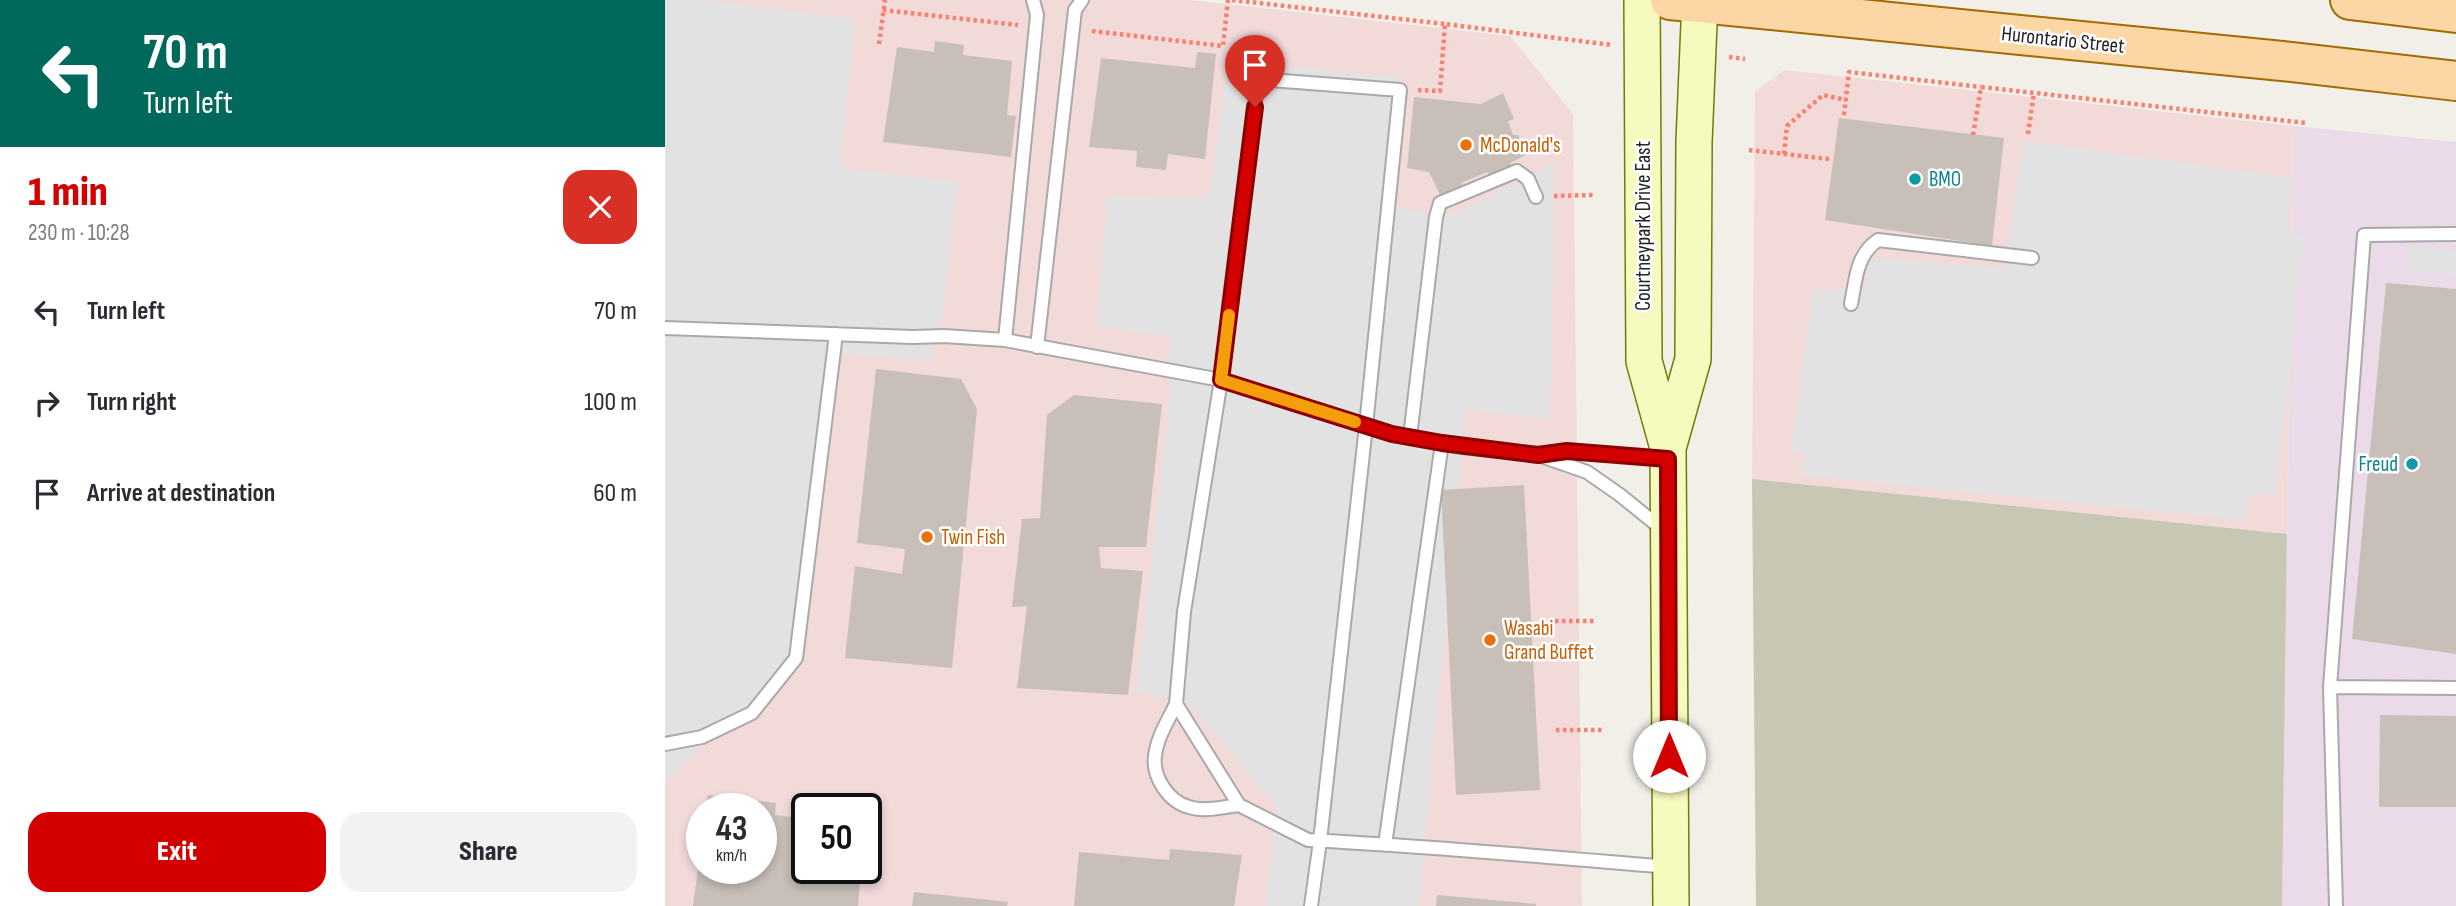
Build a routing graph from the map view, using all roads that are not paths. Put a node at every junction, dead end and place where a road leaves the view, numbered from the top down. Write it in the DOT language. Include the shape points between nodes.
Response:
graph roads {
  1 [pos="1033,0"];
  2 [pos="1082,0"];
  3 [pos="1642,0"];
  4 [pos="2350,0"];
  5 [pos="1690,1"];
  6 [pos="2456,13"];
  7 [pos="2456,81"];
  8 [pos="1536,197"];
  9 [pos="2456,234"];
  10 [pos="2032,258"];
  11 [pos="1851,304"];
  12 [pos="665,328"];
  13 [pos="835,334"];
  14 [pos="1005,340"];
  15 [pos="1037,347"];
  16 [pos="1221,380"];
  17 [pos="1366,426"];
  18 [pos="1411,438"];
  19 [pos="1442,443"];
  20 [pos="1668,454"];
  21 [pos="1538,455"];
  22 [pos="1668,534"];
  23 [pos="2330,687"];
  24 [pos="2456,688"];
  25 [pos="1176,705"];
  26 [pos="665,744"];
  27 [pos="1239,805"];
  28 [pos="1320,841"];
  29 [pos="1385,845"];
  30 [pos="1670,867"];
  31 [pos="1311,906"];
  32 [pos="1671,906"];
  33 [pos="2336,906"];
  1 -- 14 [label="lane" via="1037,15"];
  2 -- 15 [label="lane" via="1075,10"];
  3 -- 20 [label="main road, Courtneypark Drive East" via="1644,361"];
  4 -- 6 [label="main road"];
  5 -- 7 [label="main road, Hurontario Street"];
  5 -- 20 [label="main road, Courtneypark Drive East" via="1699,54 1693,359"];
  8 -- 18 [label="lane" via="1528,179 1517,171 1440,203"];
  9 -- 23 [label="lane" via="2364,235"];
  10 -- 11 [label="lane" via="1878,240 1858,263"];
  12 -- 13 [label="lane"];
  13 -- 14 [label="lane"];
  13 -- 26 [label="lane" via="796,658 752,713 702,737"];
  14 -- 15 [label="lane"];
  15 -- 16 [label="lane"];
  16 -- 17 [label="lane"];
  16 -- 17 [label="lane" via="1258,79 1400,90"];
  16 -- 25 [label="lane" via="1184,612"];
  17 -- 18 [label="lane"];
  17 -- 28 [label="lane"];
  18 -- 19 [label="lane"];
  19 -- 21 [label="lane"];
  19 -- 29 [label="lane"];
  20 -- 21 [label="lane" via="1567,451"];
  20 -- 22 [label="main road, Courtneypark Drive East"];
  21 -- 22 [label="lane" via="1587,472"];
  22 -- 30 [label="main road, Courtneypark Drive East"];
  23 -- 24 [label="lane"];
  23 -- 33 [label="lane"];
  25 -- 27 [label="lane"];
  25 -- 27 [label="lane" via="1154,759 1159,780 1171,798 1190,808"];
  27 -- 28 [label="lane" via="1308,840"];
  28 -- 29 [label="lane"];
  28 -- 31 [label="lane"];
  29 -- 30 [label="lane"];
  30 -- 32 [label="main road, Courtneypark Drive East"];
}
